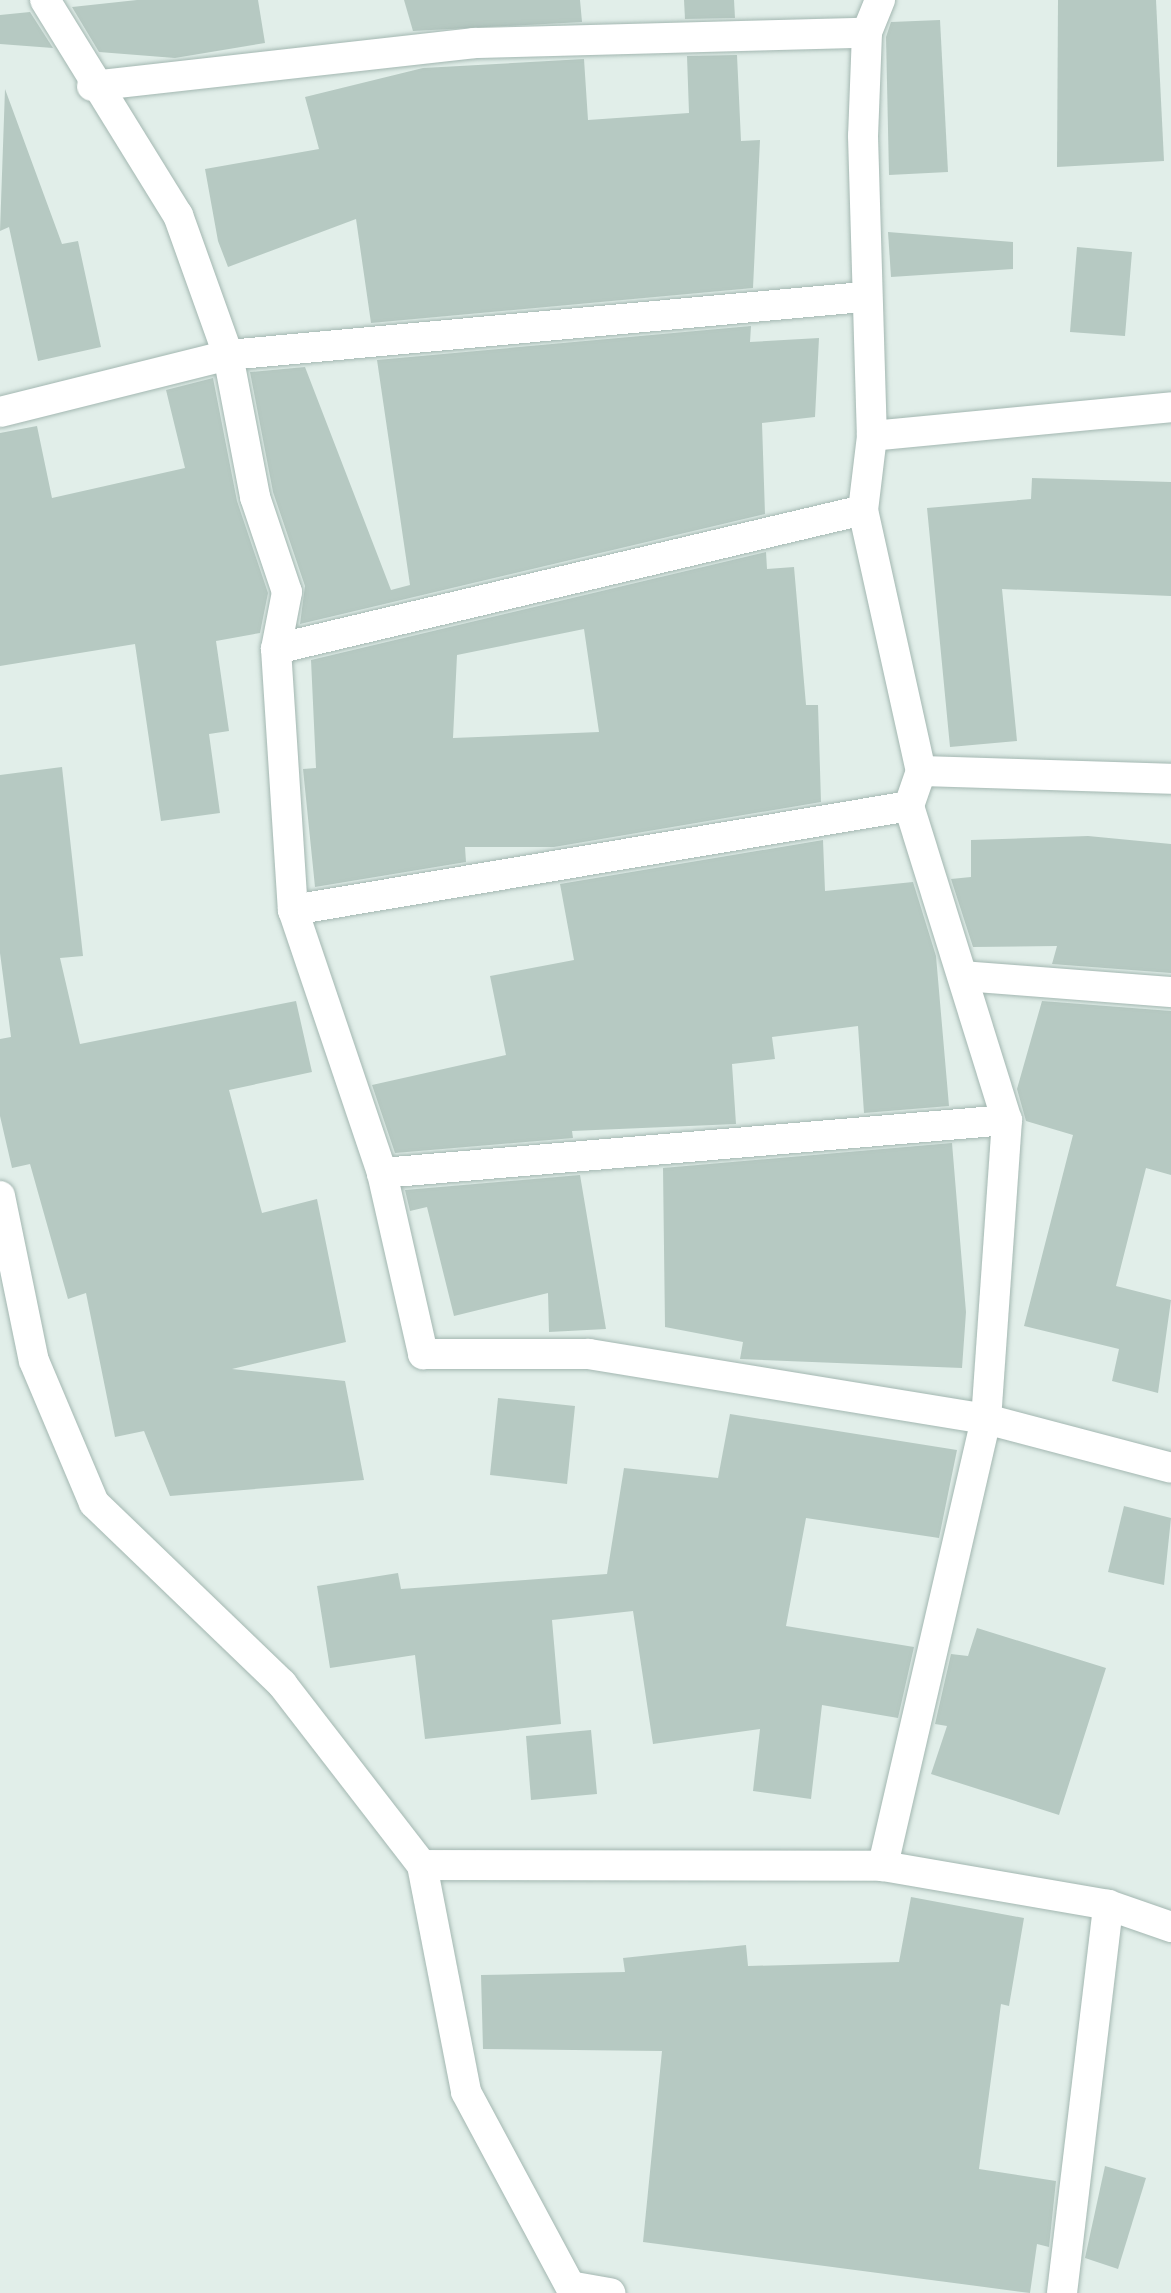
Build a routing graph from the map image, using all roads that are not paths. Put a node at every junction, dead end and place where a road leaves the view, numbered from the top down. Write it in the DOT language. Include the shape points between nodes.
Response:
graph roads {
  1 [pos="45,0"];
  2 [pos="880,0"];
  3 [pos="867,34"];
  4 [pos="92,86"];
  5 [pos="864,297"];
  6 [pos="228,355"];
  7 [pos="1171,407"];
  8 [pos="0,412"];
  9 [pos="872,436"];
  10 [pos="863,510"];
  11 [pos="276,649"];
  12 [pos="921,771"];
  13 [pos="1171,780"];
  14 [pos="909,806"];
  15 [pos="293,910"];
  16 [pos="963,976"];
  17 [pos="1171,992"];
  18 [pos="1007,1120"];
  19 [pos="382,1174"];
  20 [pos="0,1196"];
  21 [pos="986,1419"];
  22 [pos="1171,1468"];
  23 [pos="422,1865"];
  24 [pos="883,1866"];
  25 [pos="1108,1905"];
  26 [pos="1171,1926"];
  27 [pos="575,2290"];
  28 [pos="610,2293"];
  29 [pos="1062,2293"];
  1 -- 4 [label="street"];
  2 -- 3 [label="street"];
  3 -- 4 [label="street" via="474,43"];
  3 -- 5 [label="street"];
  4 -- 6 [label="street" via="178,215"];
  5 -- 6 [label="street"];
  5 -- 9 [label="street"];
  6 -- 8 [label="street"];
  6 -- 11 [label="street" via="255,497 287,592"];
  7 -- 9 [label="street"];
  9 -- 10 [label="street"];
  10 -- 11 [label="street"];
  10 -- 12 [label="street"];
  11 -- 15 [label="street"];
  12 -- 13 [label="street"];
  12 -- 14 [label="street"];
  14 -- 15 [label="street"];
  14 -- 16 [label="street"];
  15 -- 19 [label="street"];
  16 -- 17 [label="street"];
  16 -- 18 [label="street"];
  18 -- 19 [label="street"];
  18 -- 21 [label="street"];
  19 -- 21 [label="street" via="424,1354 588,1354"];
  20 -- 23 [label="street" via="34,1361 94,1503 282,1684"];
  21 -- 22 [label="street"];
  21 -- 24 [label="street"];
  23 -- 24 [label="street"];
  23 -- 27 [label="street" via="466,2092"];
  24 -- 25 [label="street"];
  25 -- 26 [label="street"];
  25 -- 29 [label="street"];
  27 -- 28 [label="street"];
}
